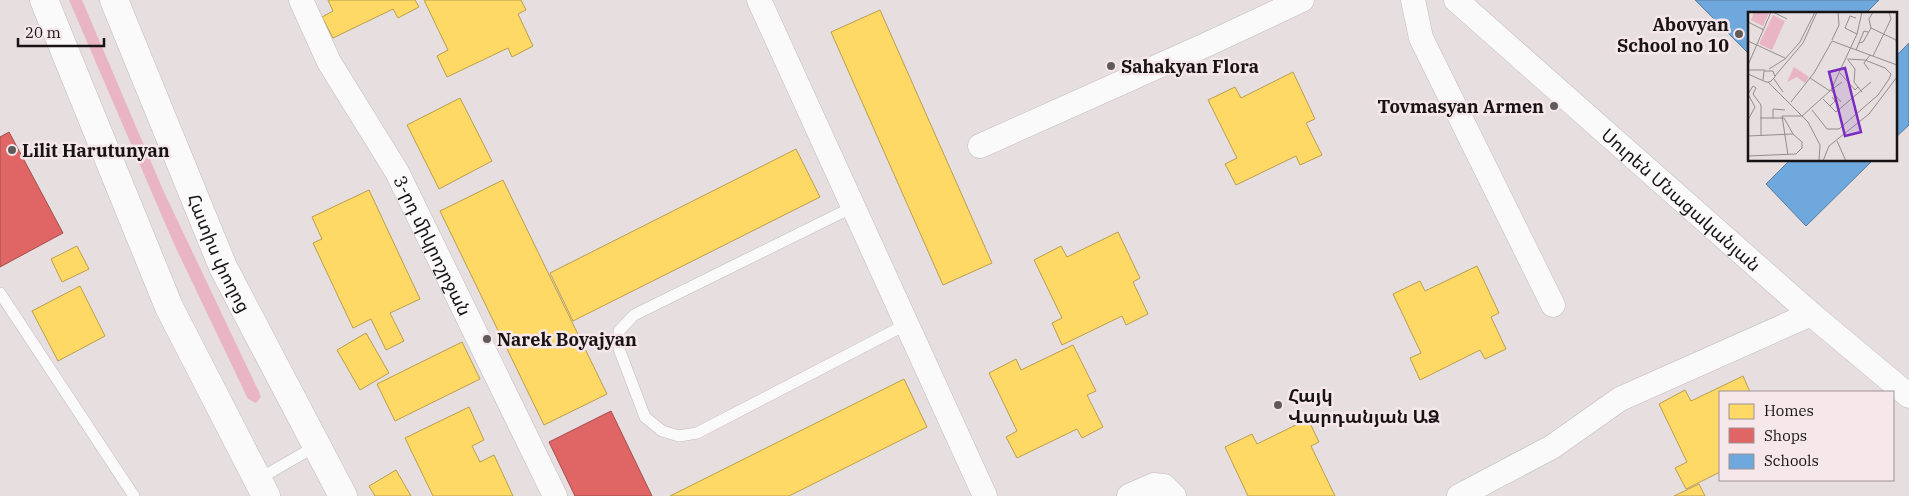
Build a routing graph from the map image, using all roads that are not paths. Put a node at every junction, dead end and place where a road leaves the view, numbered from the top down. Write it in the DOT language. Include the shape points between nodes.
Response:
graph roads {
  1 [pos="44,0"];
  2 [pos="114,0"];
  3 [pos="301,0"];
  4 [pos="759,0"];
  5 [pos="1302,0"];
  6 [pos="1413,0"];
  7 [pos="1456,0"];
  8 [pos="980,146"];
  9 [pos="854,207"];
  10 [pos="0,293"];
  11 [pos="1554,305"];
  12 [pos="1811,314"];
  13 [pos="907,324"];
  14 [pos="1909,396"];
  15 [pos="316,446"];
  16 [pos="259,490"];
  17 [pos="134,496"];
  18 [pos="343,496"];
  19 [pos="555,496"];
  20 [pos="986,496"];
  21 [pos="1129,496"];
  22 [pos="1174,496"];
  23 [pos="1458,496"];
  1 -- 16 [label="main road" via="169,307"];
  2 -- 15 [label="main road, Հատիս փողոց" via="223,268"];
  3 -- 19 [label="street, 3-րդ միկրոշրջան" via="330,62 397,172"];
  4 -- 9 [label="street"];
  5 -- 8 [label="street"];
  6 -- 11 [label="street" via="1421,38"];
  7 -- 12 [label="street, Սուրեն Մնացականյան"];
  9 -- 13 [label="street"];
  9 -- 13 [label="lane" via="634,315 619,331 619,349 645,417 662,431 679,436 697,433"];
  10 -- 17 [label="lane"];
  12 -- 14 [label="street, Սուրեն Մնացականյան"];
  12 -- 23 [label="street" via="1620,399 1552,447"];
  13 -- 20 [label="street"];
  15 -- 16 [label="lane"];
  15 -- 18 [label="main road, Հատիս փողոց"];
  21 -- 22 [label="street" via="1154,485 1164,486"];
}
